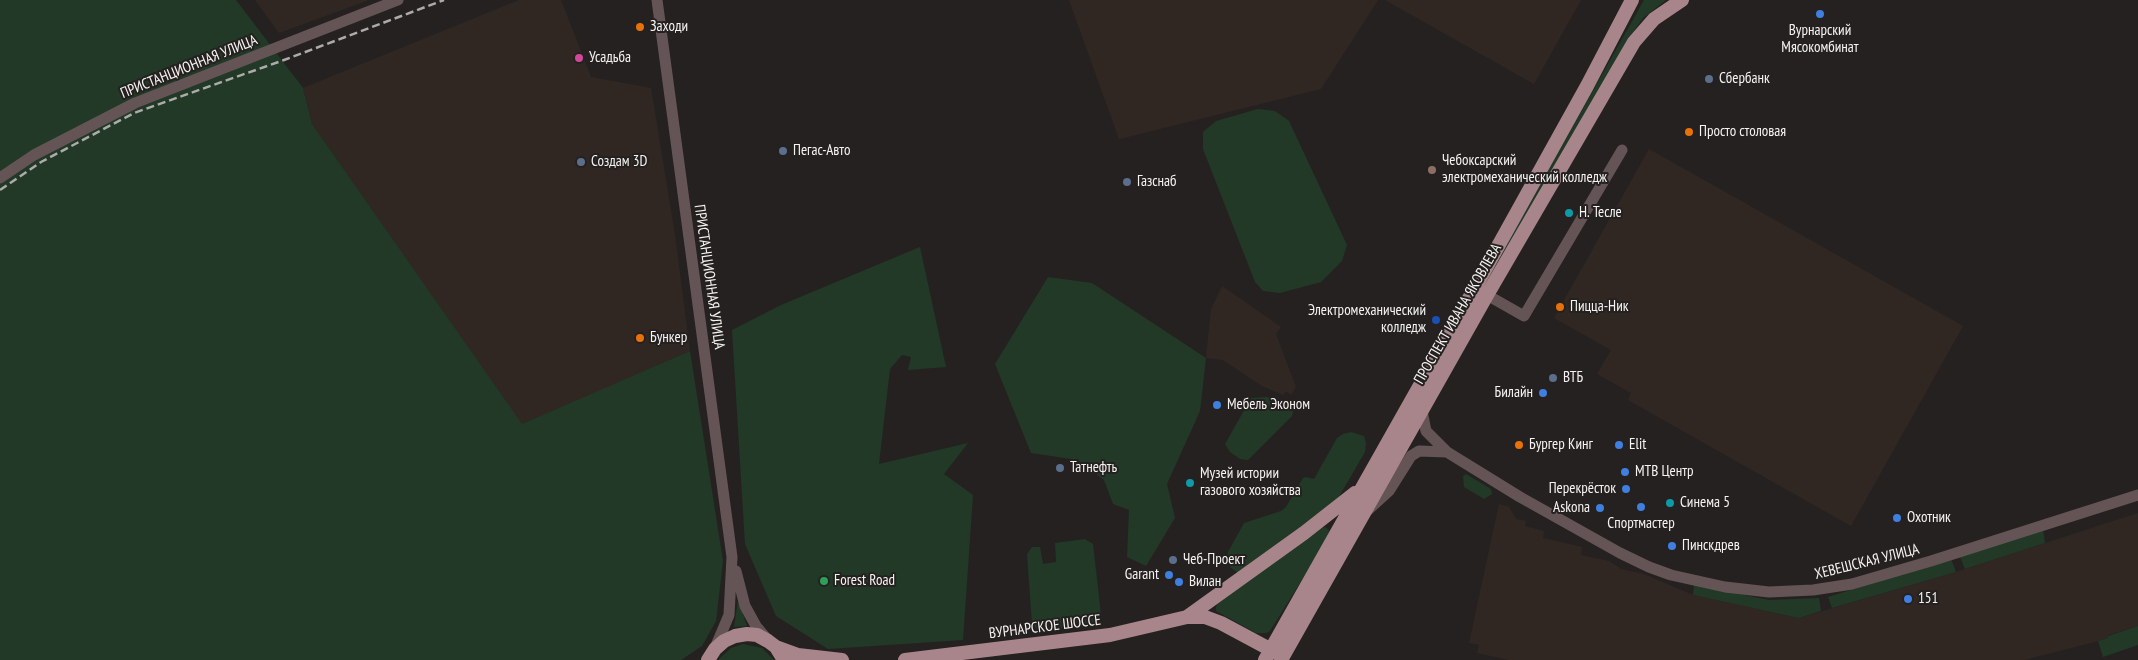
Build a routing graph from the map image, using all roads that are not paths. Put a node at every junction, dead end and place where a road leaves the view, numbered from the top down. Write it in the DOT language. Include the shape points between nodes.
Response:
graph roads {
  1 [pos="398,0"];
  2 [pos="658,0"];
  3 [pos="1632,0"];
  4 [pos="1682,0"];
  5 [pos="1622,150"];
  6 [pos="0,178"];
  7 [pos="1487,295"];
  8 [pos="1422,411"];
  9 [pos="1447,452"];
  10 [pos="1362,488"];
  11 [pos="2138,495"];
  12 [pos="1365,512"];
  13 [pos="732,557"];
  14 [pos="1187,617"];
  15 [pos="772,644"];
  16 [pos="1268,655"];
  17 [pos="709,656"];
  18 [pos="1285,659"];
  19 [pos="784,660"];
  20 [pos="842,660"];
  21 [pos="906,660"];
  1 -- 6 [label="street, ПРИСТАНЦИОННАЯ УЛИЦА" via="135,103 34,155"];
  2 -- 13 [label="street, ПРИСТАНЦИОННАЯ УЛИЦА"];
  3 -- 10 [label="main road, ПРОСПЕКТ ИВАНА ЯКОВЛЕВА"];
  4 -- 7 [label="main road, ПРОСПЕКТ ИВАНА ЯКОВЛЕВА" via="1654,19 1634,42"];
  5 -- 7 [label="street" via="1524,316"];
  7 -- 8 [label="main road, ПРОСПЕКТ ИВАНА ЯКОВЛЕВА"];
  8 -- 9 [label="street" via="1426,432"];
  8 -- 12 [label="main road, ПРОСПЕКТ ИВАНА ЯКОВЛЕВА"];
  9 -- 11 [label="street, ХЕВЕШСКАЯ УЛИЦА" via="1641,564 1688,579 1769,592 1852,584"];
  9 -- 12 [label="street" via="1419,451 1411,456 1389,491"];
  10 -- 14 [label="main road"];
  10 -- 16 [label="main road, ПРОСПЕКТ ИВАНА ЯКОВЛЕВА"];
  12 -- 18 [label="main road, ПРОСПЕКТ ИВАНА ЯКОВЛЕВА"];
  13 -- 15 [label="street, ПРИСТАНЦИОННАЯ УЛИЦА" via="745,606 756,626"];
  13 -- 17 [label="street, ПРИСТАНЦИОННАЯ УЛИЦА" via="729,614"];
  14 -- 16 [label="main road" via="1221,623"];
  14 -- 21 [label="main road, ВУРНАРСКОЕ ШОССЕ" via="1110,635"];
  15 -- 17 [label="main road" via="752,635 735,636 724,641"];
  15 -- 19 [label="main road"];
  15 -- 20 [label="main road" via="798,655"];
  16 -- 18 [label="main road"];
}
